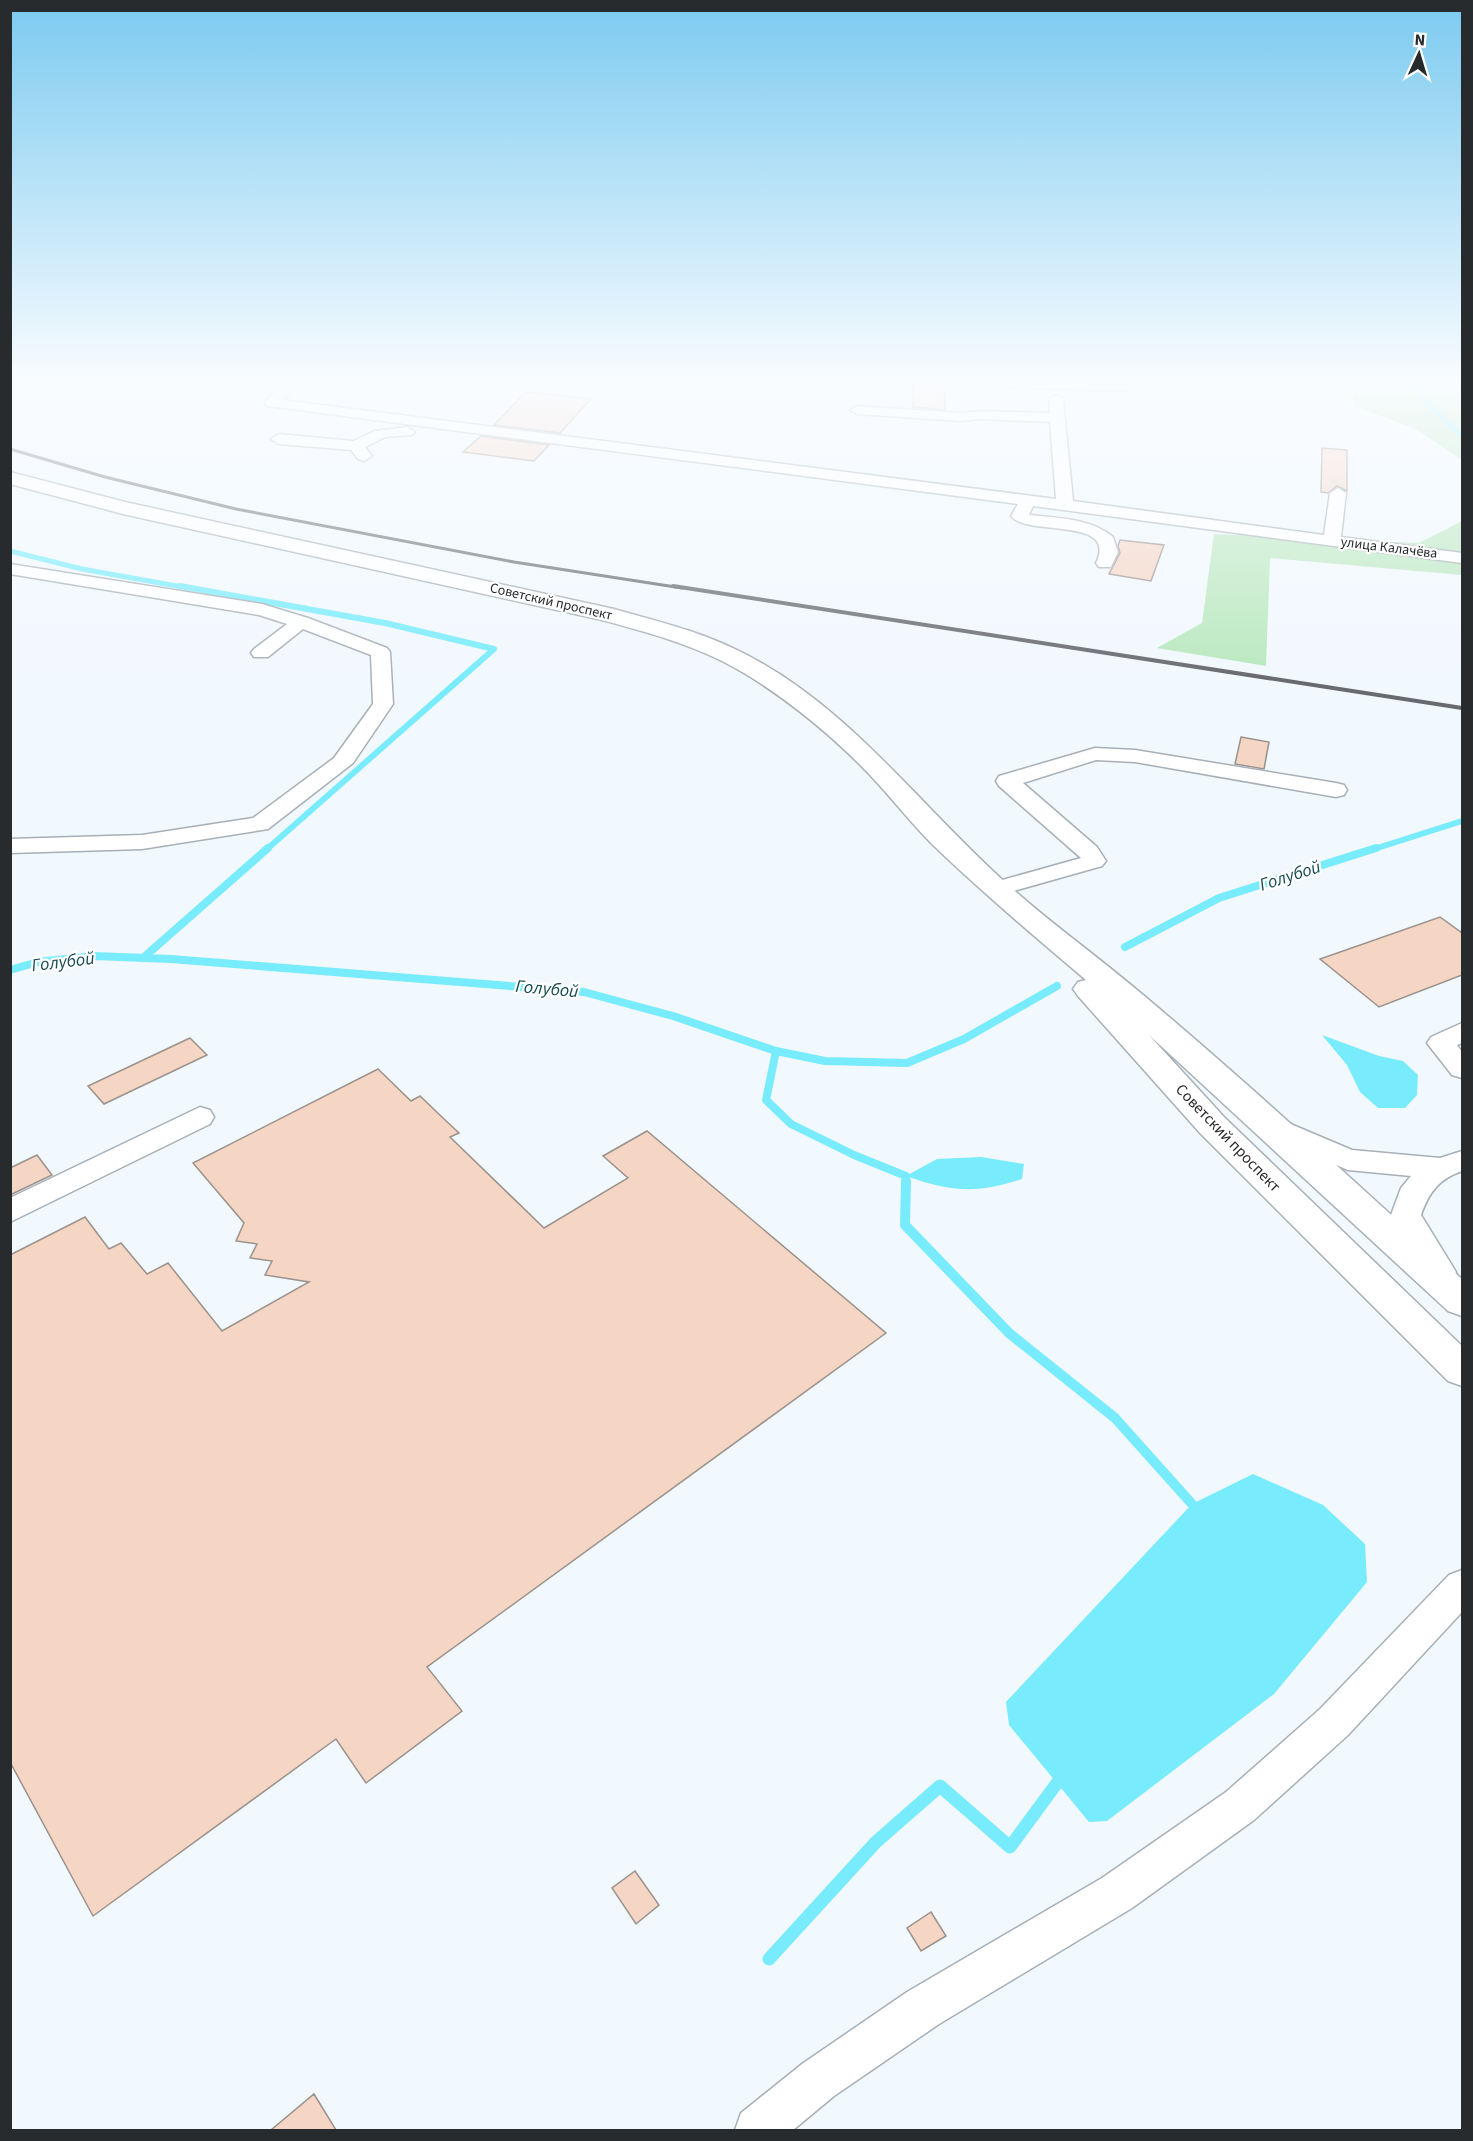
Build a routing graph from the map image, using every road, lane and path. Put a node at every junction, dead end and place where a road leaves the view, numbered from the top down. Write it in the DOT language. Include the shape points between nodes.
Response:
graph roads {
  1 [pos="21,481"];
  2 [pos="881,481"];
  3 [pos="1063,481"];
  4 [pos="1338,493"];
  5 [pos="1028,500"];
  6 [pos="1065,506"];
  7 [pos="1332,541"];
  8 [pos="1462,558"];
  9 [pos="1106,563"];
  10 [pos="10,569"];
  11 [pos="301,622"];
  12 [pos="261,653"];
  13 [pos="1336,789"];
  14 [pos="10,846"];
  15 [pos="1001,893"];
  16 [pos="1462,1032"];
  17 [pos="1462,1069"];
  18 [pos="200,1117"];
  19 [pos="1267,1124"];
  20 [pos="1451,1165"];
  21 [pos="10,1211"];
  22 [pos="1458,1297"];
  23 [pos="1462,1370"];
  24 [pos="1462,1587"];
  25 [pos="758,2130"];
  1 -- 15 [label="main road, Советский проспект" via="123,508 606,614 681,635 731,656 839,730 941,837"];
  2 -- 5 [label="street, улица Калачёва"];
  3 -- 6 [label="street"];
  4 -- 7 [label="street"];
  5 -- 6 [label="street, улица Калачёва"];
  5 -- 9 [label="street" via="1019,516 1024,520 1099,533 1110,548"];
  6 -- 7 [label="street, улица Калачёва"];
  7 -- 8 [label="street, улица Калачёва"];
  10 -- 11 [label="street" via="262,610"];
  11 -- 12 [label="street"];
  11 -- 14 [label="street" via="380,652 383,704 342,763 260,824 142,842"];
  13 -- 15 [label="street" via="1135,756 1095,754 1007,781 1089,852 1094,861"];
  15 -- 19 [label="main road, Советский проспект" via="1133,1003"];
  15 -- 23 [label="main road, Советский проспект" via="1212,1125"];
  16 -- 17 [label="street" via="1440,1043"];
  18 -- 21 [label="street"];
  19 -- 20 [label="street" via="1348,1160"];
  19 -- 22 [label="main road, Советский проспект"];
  20 -- 22 [label="street" via="1416,1188 1406,1215"];
  24 -- 25 [label="street" via="1334,1722 1240,1806 1117,1893 922,2008 818,2080"];
}
